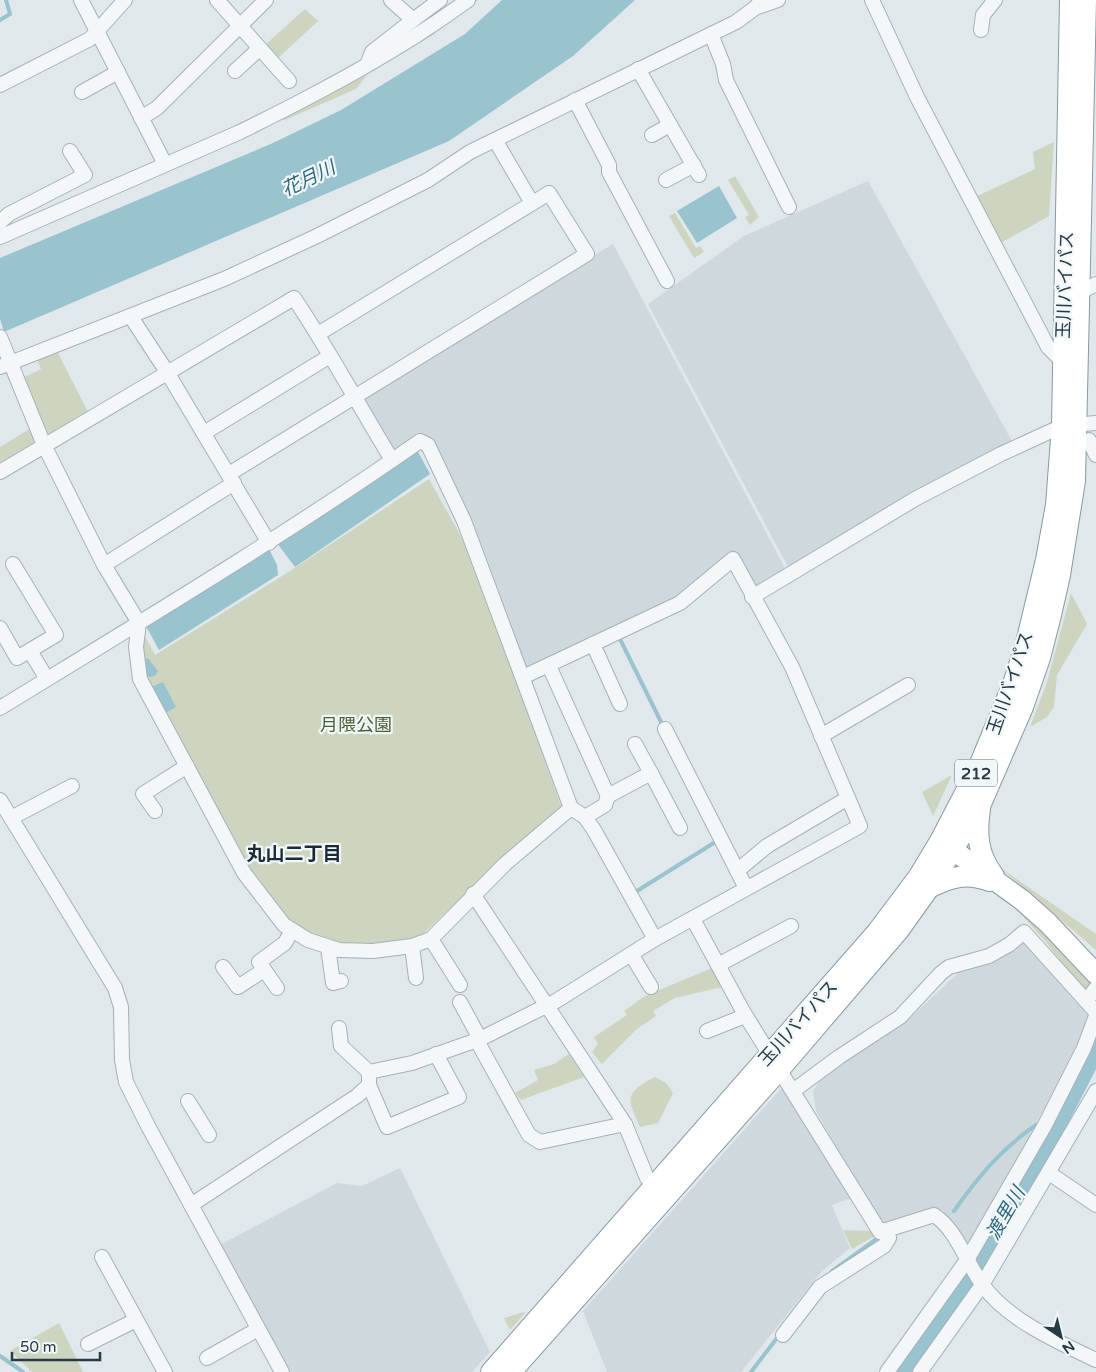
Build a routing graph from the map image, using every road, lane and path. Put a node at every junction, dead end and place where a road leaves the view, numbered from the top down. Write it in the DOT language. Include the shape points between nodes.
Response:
graph roads {
  1 [pos="81,0"];
  2 [pos="124,0"];
  3 [pos="217,0"];
  4 [pos="266,0"];
  5 [pos="392,0"];
  6 [pos="440,0"];
  7 [pos="468,0"];
  8 [pos="778,0"];
  9 [pos="872,0"];
  10 [pos="995,0"];
  11 [pos="1086,0"];
  12 [pos="758,4"];
  13 [pos="1068,4"];
  14 [pos="414,20"];
  15 [pos="239,28"];
  16 [pos="96,30"];
  17 [pos="981,30"];
  18 [pos="711,34"];
  19 [pos="259,49"];
  20 [pos="1084,53"];
  21 [pos="367,65"];
  22 [pos="638,69"];
  23 [pos="235,71"];
  24 [pos="118,72"];
  25 [pos="290,81"];
  26 [pos="0,85"];
  27 [pos="82,92"];
  28 [pos="575,100"];
  29 [pos="141,118"];
  30 [pos="670,125"];
  31 [pos="652,135"];
  32 [pos="495,140"];
  33 [pos="70,151"];
  34 [pos="165,164"];
  35 [pos="666,180"];
  36 [pos="532,203"];
  37 [pos="789,207"];
  38 [pos="0,222"];
  39 [pos="0,237"];
  40 [pos="667,281"];
  41 [pos="1080,292"];
  42 [pos="130,317"];
  43 [pos="318,334"];
  44 [pos="0,337"];
  45 [pos="330,356"];
  46 [pos="1062,360"];
  47 [pos="4,365"];
  48 [pos="167,372"];
  49 [pos="354,398"];
  50 [pos="1078,424"];
  51 [pos="204,433"];
  52 [pos="1089,440"];
  53 [pos="44,445"];
  54 [pos="1096,455"];
  55 [pos="392,460"];
  56 [pos="0,472"];
  57 [pos="231,479"];
  58 [pos="269,543"];
  59 [pos="13,564"];
  60 [pos="104,565"];
  61 [pos="752,597"];
  62 [pos="139,623"];
  63 [pos="0,628"];
  64 [pos="593,644"];
  65 [pos="30,651"];
  66 [pos="549,666"];
  67 [pos="523,677"];
  68 [pos="47,679"];
  69 [pos="908,685"];
  70 [pos="620,704"];
  71 [pos="0,708"];
  72 [pos="665,729"];
  73 [pos="821,736"];
  74 [pos="635,744"];
  75 [pos="187,766"];
  76 [pos="651,773"];
  77 [pos="72,786"];
  78 [pos="608,796"];
  79 [pos="848,798"];
  80 [pos="0,800"];
  81 [pos="980,806"];
  82 [pos="571,808"];
  83 [pos="155,811"];
  84 [pos="585,817"];
  85 [pos="12,818"];
  86 [pos="680,828"];
  87 [pos="946,845"];
  88 [pos="738,871"];
  89 [pos="1000,883"];
  90 [pos="746,888"];
  91 [pos="929,888"];
  92 [pos="473,894"];
  93 [pos="694,919"];
  94 [pos="791,926"];
  95 [pos="292,930"];
  96 [pos="431,939"];
  97 [pos="655,939"];
  98 [pos="412,946"];
  99 [pos="328,947"];
  100 [pos="631,954"];
  101 [pos="718,965"];
  102 [pos="223,966"];
  103 [pos="264,970"];
  104 [pos="416,978"];
  105 [pos="1096,978"];
  106 [pos="340,981"];
  107 [pos="460,985"];
  108 [pos="651,987"];
  109 [pos="278,988"];
  110 [pos="1086,1001"];
  111 [pos="460,1002"];
  112 [pos="547,1006"];
  113 [pos="1096,1012"];
  114 [pos="745,1016"];
  115 [pos="1096,1016"];
  116 [pos="339,1028"];
  117 [pos="707,1031"];
  118 [pos="478,1039"];
  119 [pos="436,1054"];
  120 [pos="774,1062"];
  121 [pos="369,1078"];
  122 [pos="793,1091"];
  123 [pos="1096,1091"];
  124 [pos="188,1101"];
  125 [pos="625,1124"];
  126 [pos="209,1135"];
  127 [pos="1049,1173"];
  128 [pos="660,1193"];
  129 [pos="1093,1198"];
  130 [pos="191,1205"];
  131 [pos="885,1230"];
  132 [pos="102,1257"];
  133 [pos="967,1260"];
  134 [pos="982,1285"];
  135 [pos="136,1320"];
  136 [pos="258,1329"];
  137 [pos="783,1334"];
  138 [pos="88,1344"];
  139 [pos="207,1358"];
  140 [pos="1096,1360"];
  141 [pos="165,1372"];
  142 [pos="282,1372"];
  143 [pos="491,1372"];
  144 [pos="511,1372"];
  145 [pos="887,1372"];
  146 [pos="920,1372"];
  1 -- 16 [label="street"];
  2 -- 16 [label="street"];
  3 -- 15 [label="street"];
  4 -- 15 [label="street"];
  5 -- 14 [label="street"];
  6 -- 14 [label="street"];
  7 -- 21 [label="street"];
  8 -- 12 [label="street"];
  9 -- 46 [label="street" via="917,97 1048,347"];
  10 -- 17 [label="street" via="983,16"];
  11 -- 20 [label="highway, 玉川バイパス / 212"];
  12 -- 18 [label="street" via="736,22"];
  13 -- 20 [label="highway, 玉川バイパス / 212"];
  14 -- 21 [label="street" via="372,52"];
  15 -- 19 [label="street"];
  15 -- 29 [label="street" via="157,108"];
  16 -- 24 [label="street"];
  16 -- 26 [label="street" via="90,39"];
  18 -- 22 [label="street"];
  18 -- 37 [label="street" via="726,80"];
  19 -- 23 [label="street"];
  19 -- 25 [label="street"];
  20 -- 41 [label="highway, 玉川バイパス / 212"];
  21 -- 34 [label="street" via="240,132"];
  22 -- 28 [label="street"];
  22 -- 30 [label="street"];
  24 -- 27 [label="street"];
  24 -- 29 [label="street"];
  28 -- 32 [label="street"];
  28 -- 40 [label="street"];
  29 -- 34 [label="street"];
  30 -- 31 [label="street"];
  30 -- 35 [label="street" via="697,170"];
  32 -- 36 [label="street"];
  32 -- 42 [label="street" via="470,152 428,180 319,235 224,279"];
  33 -- 38 [label="street" via="85,175 9,214"];
  34 -- 39 [label="street"];
  36 -- 43 [label="street"];
  36 -- 49 [label="street" via="549,193 587,254"];
  41 -- 46 [label="highway, 玉川バイパス / 212"];
  41 -- 50 [label="highway, 玉川バイパス / 212"];
  42 -- 47 [label="street"];
  42 -- 48 [label="street"];
  43 -- 45 [label="street"];
  43 -- 48 [label="street" via="294,298"];
  44 -- 47 [label="street"];
  45 -- 49 [label="street"];
  45 -- 51 [label="street"];
  46 -- 50 [label="highway, 玉川バイパス / 212"];
  47 -- 53 [label="street"];
  48 -- 51 [label="street"];
  48 -- 53 [label="street"];
  49 -- 55 [label="street"];
  49 -- 57 [label="street"];
  50 -- 61 [label="street" via="1001,454 915,500"];
  50 -- 81 [label="highway, 玉川バイパス / 212" via="1072,498 1060,575 1040,658"];
  50 -- 87 [label="highway, 玉川バイパス / 212" via="1056,505 1025,647 1013,684"];
  51 -- 57 [label="street"];
  52 -- 54 [label="street"];
  53 -- 56 [label="street"];
  53 -- 60 [label="street"];
  55 -- 58 [label="street"];
  55 -- 67 [label="street" via="420,441 428,446 464,521"];
  57 -- 58 [label="street"];
  57 -- 60 [label="street"];
  58 -- 62 [label="street"];
  59 -- 65 [label="street" via="56,635"];
  60 -- 62 [label="street"];
  61 -- 64 [label="street" via="733,559 680,604"];
  61 -- 73 [label="street" via="792,667"];
  62 -- 68 [label="street"];
  62 -- 75 [label="street" via="136,647 140,679"];
  63 -- 65 [label="street" via="17,658"];
  64 -- 66 [label="street"];
  64 -- 70 [label="street"];
  65 -- 68 [label="street"];
  66 -- 67 [label="street"];
  66 -- 78 [label="street"];
  67 -- 82 [label="street"];
  68 -- 71 [label="street"];
  69 -- 73 [label="street"];
  72 -- 88 [label="street"];
  73 -- 79 [label="street"];
  74 -- 76 [label="street"];
  75 -- 83 [label="street" via="143,794"];
  75 -- 95 [label="street" via="244,872 284,925"];
  76 -- 78 [label="street"];
  76 -- 86 [label="street"];
  77 -- 85 [label="street"];
  78 -- 84 [label="street" via="605,805"];
  79 -- 88 [label="street" via="767,846"];
  79 -- 90 [label="street" via="860,826"];
  80 -- 85 [label="street"];
  81 -- 87 [label="highway, 玉川バイパス / 212"];
  81 -- 89 [label="highway" via="977,828 981,856"];
  82 -- 84 [label="street"];
  82 -- 92 [label="street"];
  84 -- 97 [label="street"];
  85 -- 130 [label="street" via="115,988 121,1008 122,1060 126,1082"];
  87 -- 89 [label="highway"];
  87 -- 91 [label="highway, 玉川バイパス / 212"];
  87 -- 120 [label="highway, 玉川バイパス / 212" via="918,876"];
  88 -- 90 [label="street"];
  89 -- 91 [label="highway" via="974,875 961,875"];
  89 -- 105 [label="highway" via="1048,923"];
  90 -- 93 [label="street"];
  91 -- 120 [label="highway, 玉川バイパス / 212" via="856,982"];
  92 -- 96 [label="street"];
  92 -- 112 [label="street"];
  93 -- 97 [label="street"];
  93 -- 101 [label="street"];
  94 -- 101 [label="street"];
  95 -- 99 [label="street"];
  95 -- 103 [label="street" via="285,944 259,962"];
  96 -- 98 [label="street"];
  96 -- 107 [label="street"];
  97 -- 100 [label="street"];
  98 -- 99 [label="street" via="373,951"];
  98 -- 104 [label="street"];
  99 -- 106 [label="street" via="333,982"];
  100 -- 108 [label="street"];
  100 -- 112 [label="street"];
  101 -- 114 [label="street"];
  102 -- 103 [label="street" via="238,987"];
  103 -- 109 [label="street"];
  105 -- 110 [label="street"];
  110 -- 113 [label="street"];
  110 -- 122 [label="street" via="1024,932 989,956 949,967 900,1018"];
  111 -- 118 [label="street"];
  112 -- 118 [label="street"];
  112 -- 125 [label="street"];
  114 -- 117 [label="street"];
  114 -- 120 [label="street"];
  115 -- 133 [label="street" via="1084,1048 1044,1125"];
  116 -- 121 [label="street" via="341,1046"];
  118 -- 119 [label="street"];
  118 -- 125 [label="street" via="529,1135 540,1142"];
  119 -- 121 [label="street"];
  119 -- 121 [label="street" via="459,1097 387,1127"];
  120 -- 122 [label="street"];
  120 -- 128 [label="highway, 玉川バイパス / 212"];
  121 -- 130 [label="street" via="357,1096"];
  122 -- 131 [label="street" via="880,1232"];
  123 -- 127 [label="street"];
  124 -- 126 [label="street"];
  125 -- 128 [label="street" via="647,1178"];
  127 -- 129 [label="street"];
  127 -- 134 [label="street"];
  128 -- 143 [label="highway, 玉川バイパス / 212"];
  128 -- 144 [label="highway, 玉川バイパス / 212"];
  130 -- 136 [label="street"];
  131 -- 133 [label="street" via="934,1215 945,1222"];
  131 -- 137 [label="street" via="889,1238 884,1246 820,1287"];
  132 -- 135 [label="street"];
  133 -- 134 [label="street"];
  133 -- 145 [label="street"];
  134 -- 140 [label="street" via="1013,1315"];
  134 -- 146 [label="street"];
  135 -- 138 [label="street"];
  135 -- 141 [label="street"];
  136 -- 139 [label="street"];
  136 -- 142 [label="street"];
}
